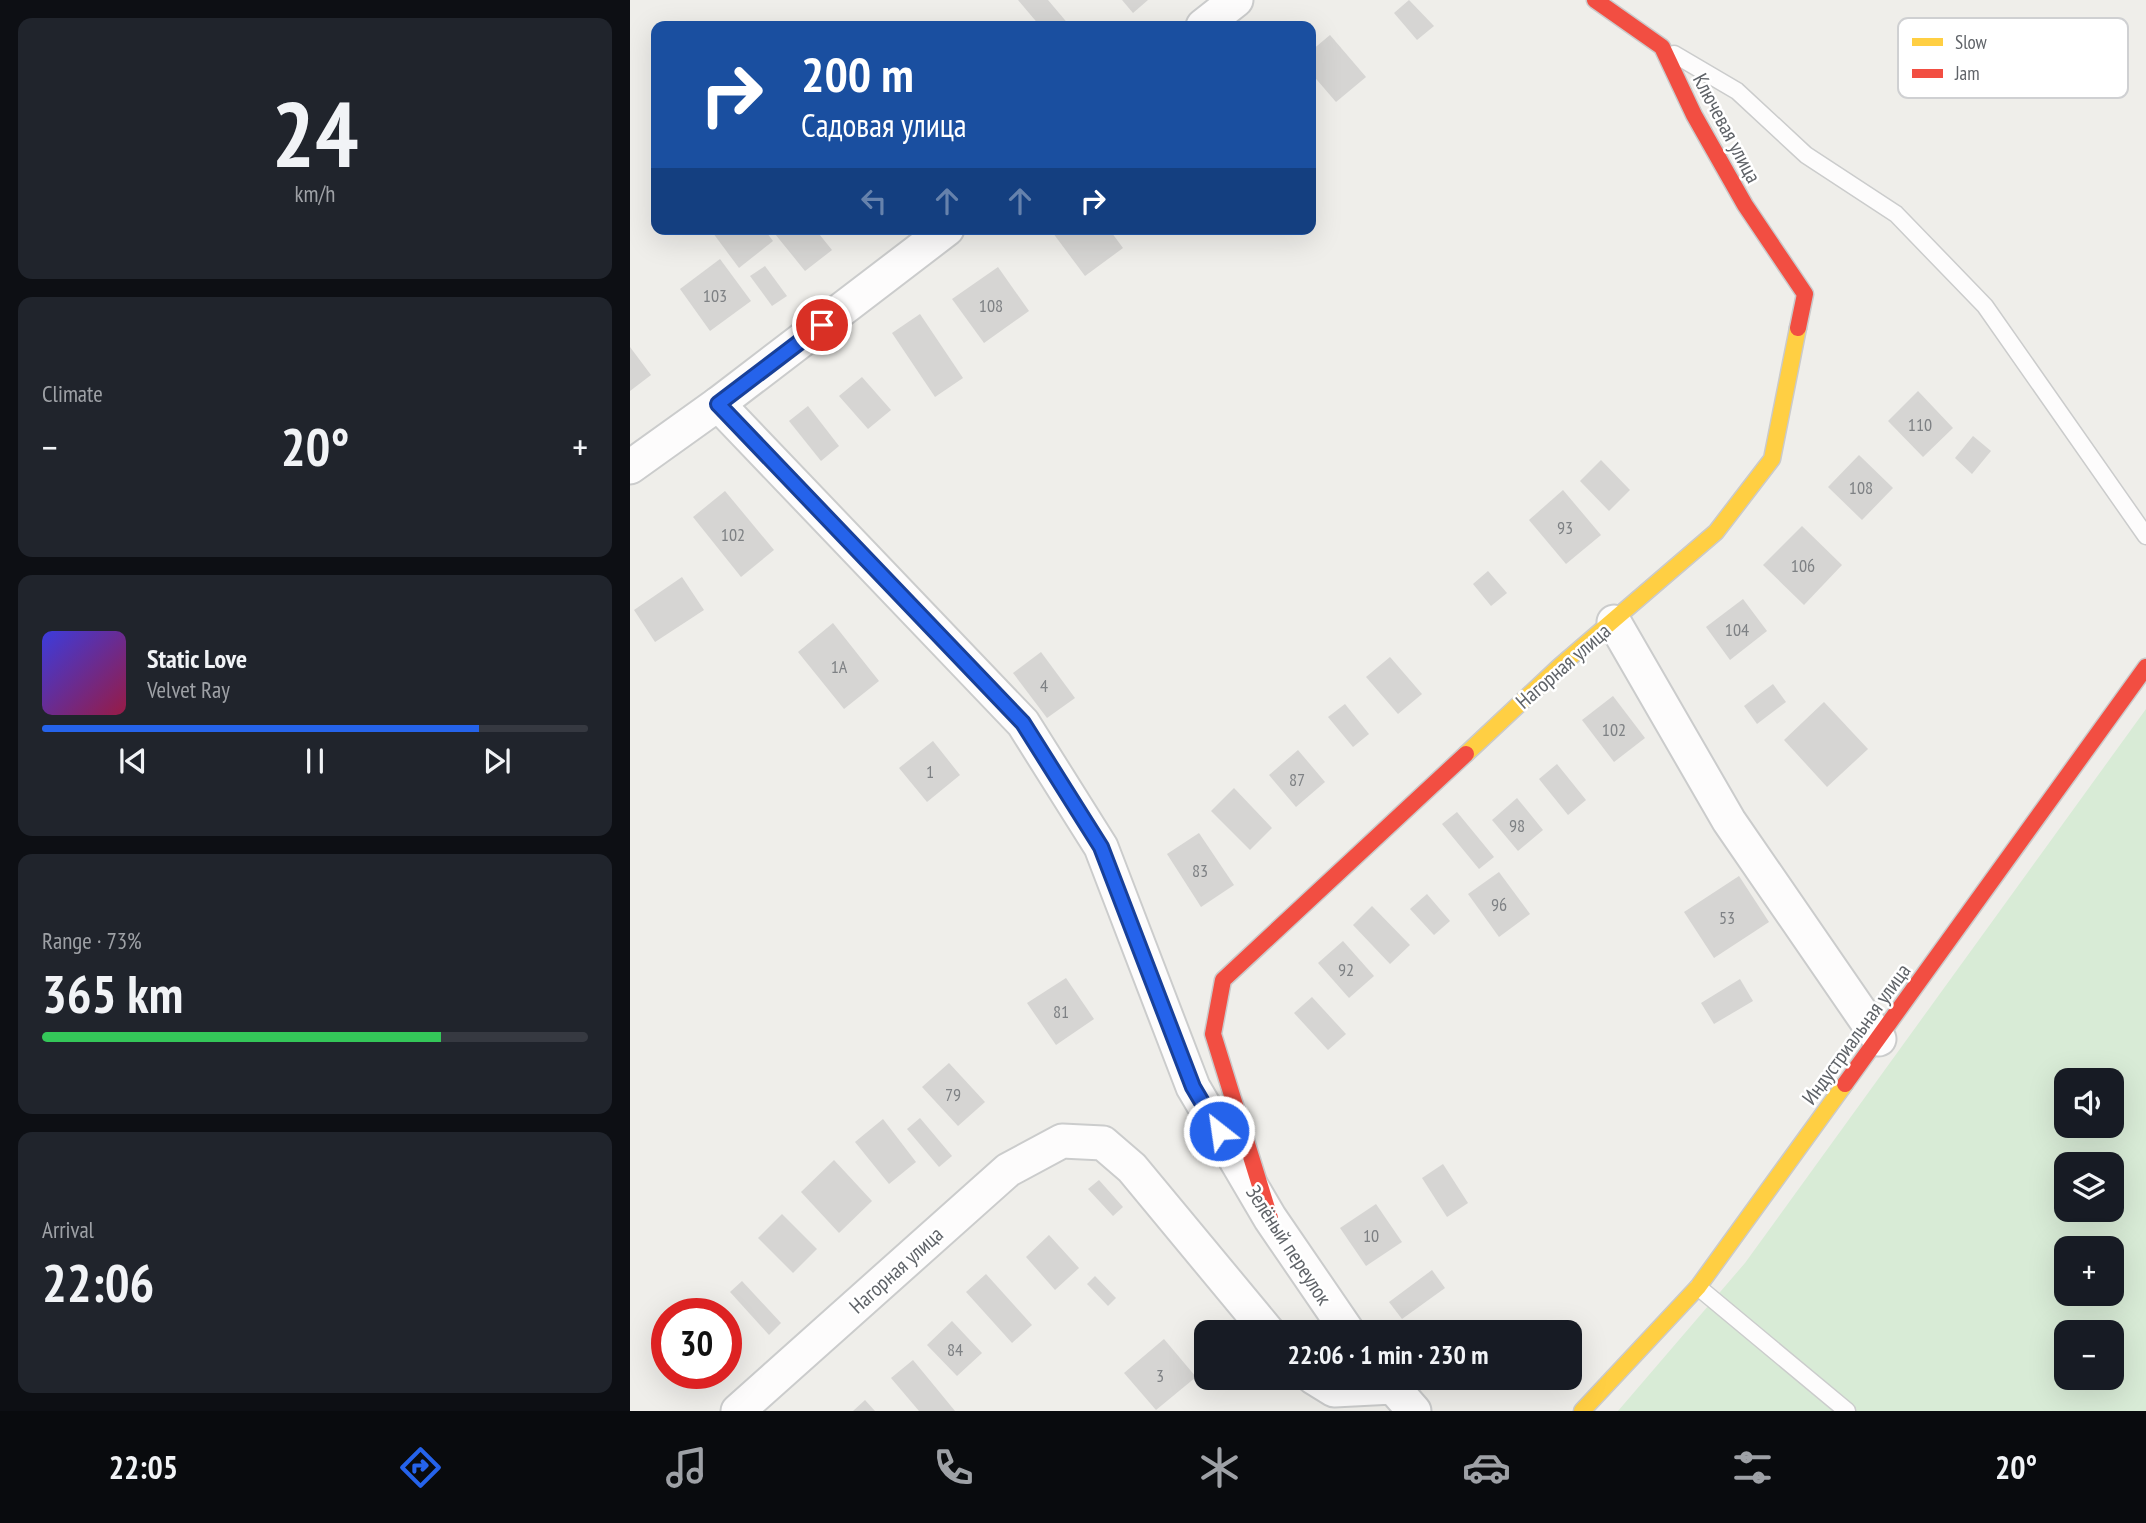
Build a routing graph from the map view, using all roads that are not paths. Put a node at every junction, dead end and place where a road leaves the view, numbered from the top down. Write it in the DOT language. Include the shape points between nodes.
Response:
graph roads {
  1 [pos="1236,0"];
  2 [pos="1595,0"];
  3 [pos="1209,21"];
  4 [pos="1662,47"];
  5 [pos="939,235"];
  6 [pos="1805,294"];
  7 [pos="718,404"];
  8 [pos="630,467"];
  9 [pos="2146,536"];
  10 [pos="1614,622"];
  11 [pos="2146,667"];
  12 [pos="1879,1039"];
  13 [pos="1270,1218"];
  14 [pos="1698,1287"];
  15 [pos="1258,1320"];
  16 [pos="1340,1320"];
  17 [pos="1332,1390"];
  18 [pos="1397,1392"];
  19 [pos="738,1411"];
  20 [pos="1582,1411"];
  21 [pos="1847,1411"];
  1 -- 3 [label="street"];
  2 -- 4 [label="street, Ключевая улица"];
  4 -- 6 [label="street, Ключевая улица" via="1745,205"];
  4 -- 9 [label="lane" via="1737,91 1806,155 1896,214 1985,306"];
  5 -- 7 [label="street"];
  6 -- 10 [label="street, Нагорная улица" via="1772,459 1716,532"];
  7 -- 8 [label="street"];
  7 -- 13 [label="street, Зелёный переулок" via="1023,723 1101,847 1193,1087"];
  10 -- 12 [label="street" via="1729,821"];
  10 -- 13 [label="street, Нагорная улица" via="1540,685 1223,980 1213,1034"];
  11 -- 12 [label="street, Индустриальная улица"];
  12 -- 14 [label="street, Индустриальная улица"];
  13 -- 16 [label="street, Зелёный переулок"];
  14 -- 20 [label="street, Индустриальная улица"];
  14 -- 21 [label="lane"];
  15 -- 19 [label="street, Нагорная улица" via="1132,1168 1103,1143 1062,1141 1008,1170"];
  17 -- 18 [label="street"];
}
